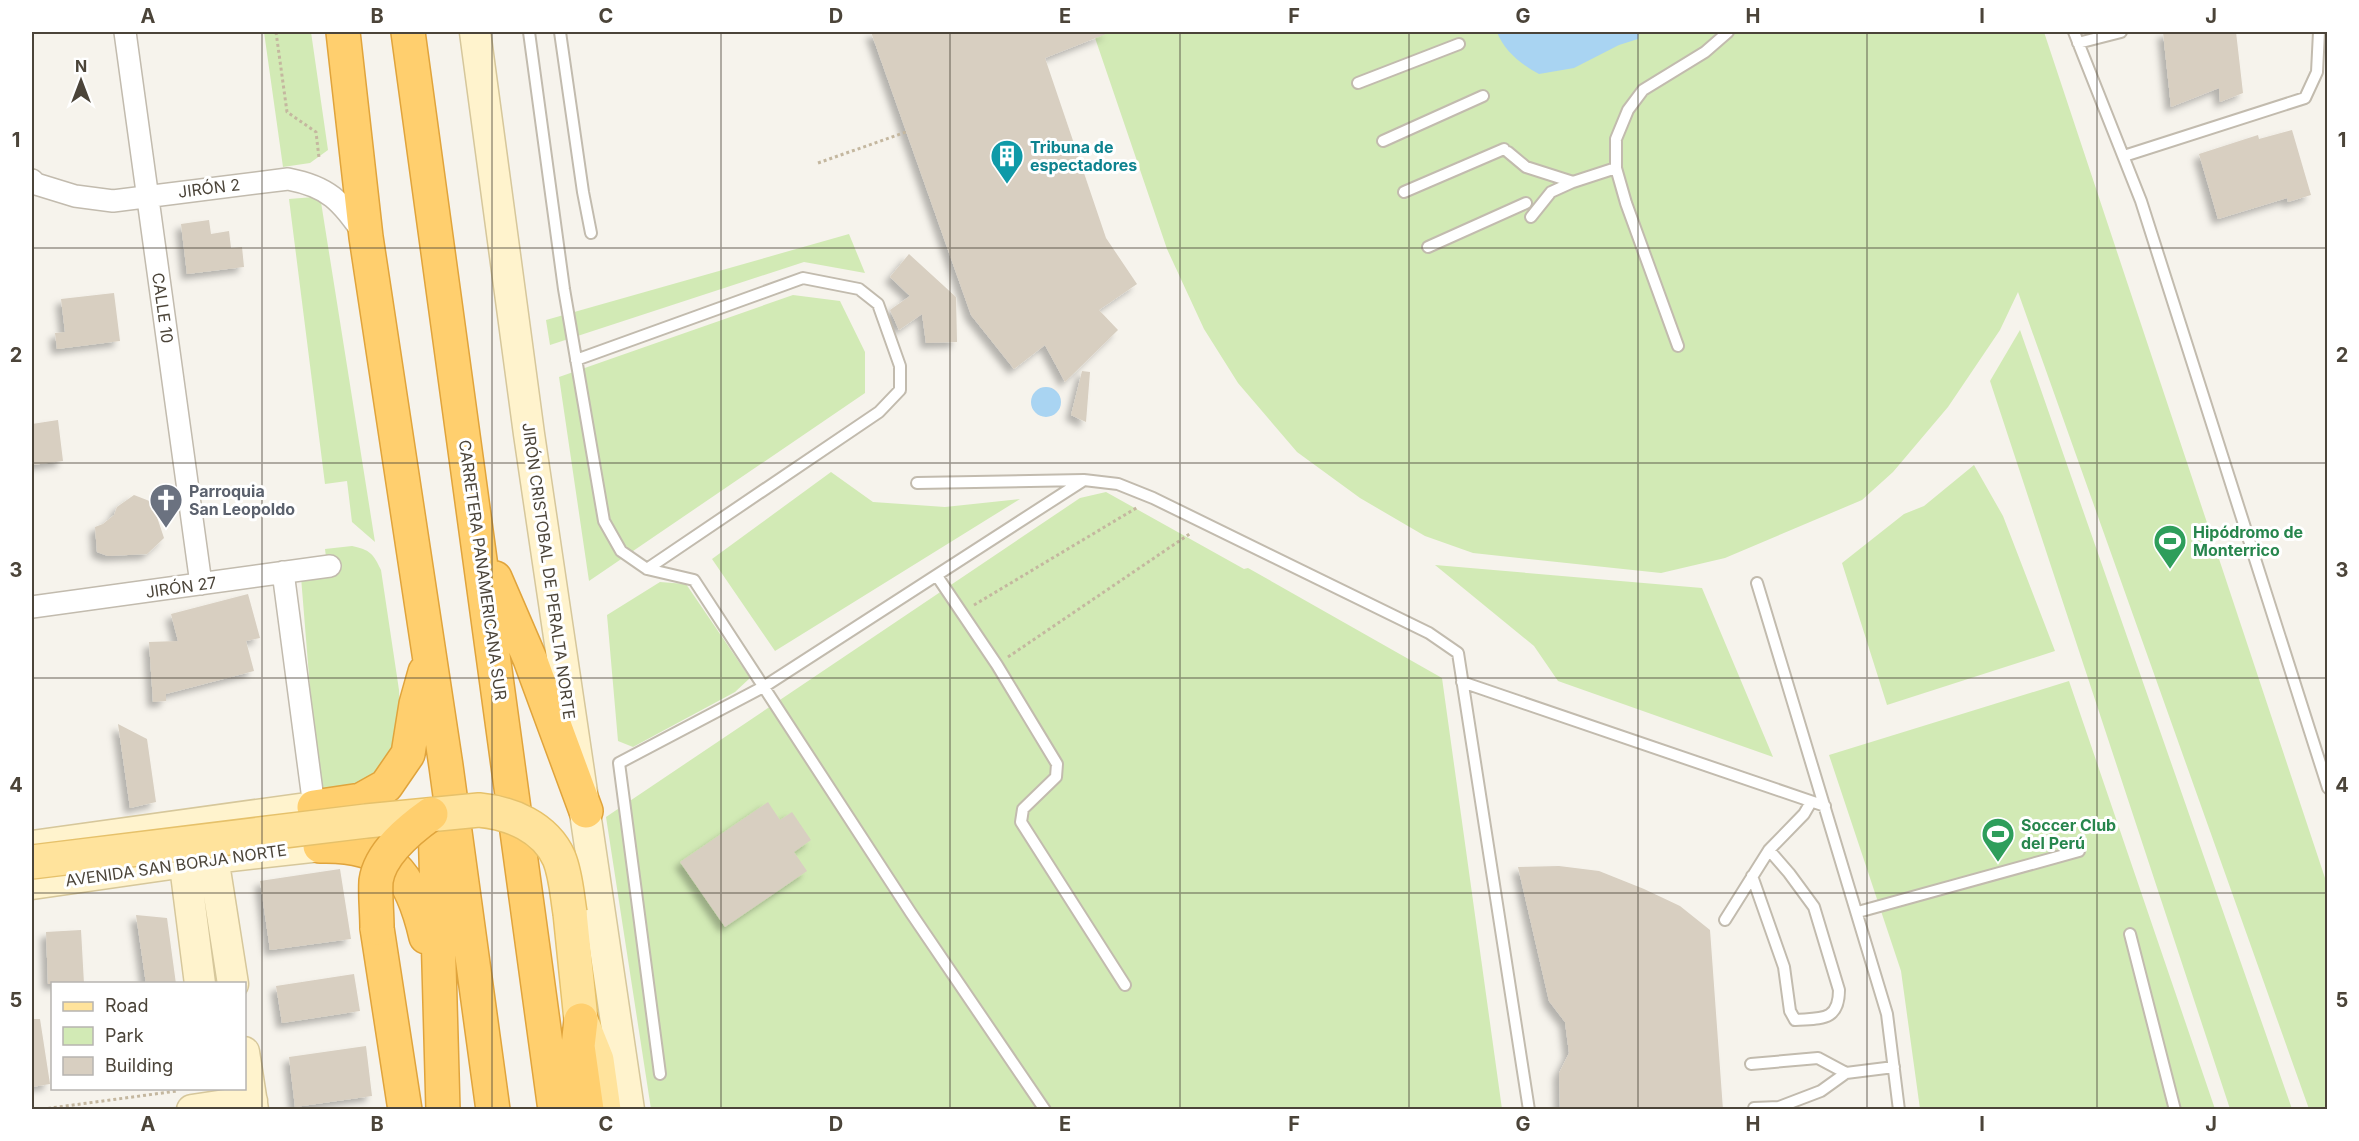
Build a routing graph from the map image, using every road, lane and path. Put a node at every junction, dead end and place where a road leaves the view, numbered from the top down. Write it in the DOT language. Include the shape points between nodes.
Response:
graph roads {
  1 [pos="125,32"];
  2 [pos="276,32"];
  3 [pos="475,32"];
  4 [pos="533,32"];
  5 [pos="560,32"];
  6 [pos="1728,32"];
  7 [pos="2074,32"];
  8 [pos="2121,32"];
  9 [pos="2319,32"];
  10 [pos="409,34"];
  11 [pos="341,37"];
  12 [pos="2078,43"];
  13 [pos="1459,44"];
  14 [pos="1358,83"];
  15 [pos="1483,96"];
  16 [pos="906,132"];
  17 [pos="1383,141"];
  18 [pos="2124,156"];
  19 [pos="319,159"];
  20 [pos="818,162"];
  21 [pos="1077,162"];
  22 [pos="1062,167"];
  23 [pos="1616,168"];
  24 [pos="32,180"];
  25 [pos="1574,182"];
  26 [pos="1404,192"];
  27 [pos="147,196"];
  28 [pos="1526,203"];
  29 [pos="1531,218"];
  30 [pos="591,233"];
  31 [pos="366,237"];
  32 [pos="1428,248"];
  33 [pos="1678,346"];
  34 [pos="576,360"];
  35 [pos="1084,480"];
  36 [pos="917,483"];
  37 [pos="1153,498"];
  38 [pos="1205,524"];
  39 [pos="480,550"];
  40 [pos="330,566"];
  41 [pos="647,569"];
  42 [pos="283,572"];
  43 [pos="938,576"];
  44 [pos="1757,583"];
  45 [pos="201,584"];
  46 [pos="32,607"];
  47 [pos="962,613"];
  48 [pos="429,659"];
  49 [pos="997,665"];
  50 [pos="1462,682"];
  51 [pos="765,686"];
  52 [pos="446,766"];
  53 [pos="2328,789"];
  54 [pos="1811,802"];
  55 [pos="1825,806"];
  56 [pos="314,807"];
  57 [pos="586,811"];
  58 [pos="431,814"];
  59 [pos="194,822"];
  60 [pos="32,846"];
  61 [pos="320,846"];
  62 [pos="1769,850"];
  63 [pos="2079,851"];
  64 [pos="199,860"];
  65 [pos="32,862"];
  66 [pos="1752,876"];
  67 [pos="32,884"];
  68 [pos="1858,912"];
  69 [pos="1725,920"];
  70 [pos="2130,934"];
  71 [pos="201,982"];
  72 [pos="232,982"];
  73 [pos="1125,985"];
  74 [pos="438,997"];
  75 [pos="581,1020"];
  76 [pos="1751,1064"];
  77 [pos="246,1065"];
  78 [pos="1894,1067"];
  79 [pos="1845,1073"];
  80 [pos="660,1074"];
  81 [pos="204,1101"];
  82 [pos="253,1105"];
  83 [pos="1754,1108"];
  84 [pos="36,1110"];
  85 [pos="405,1110"];
  86 [pos="443,1110"];
  87 [pos="493,1110"];
  88 [pos="555,1110"];
  89 [pos="586,1110"];
  90 [pos="604,1110"];
  91 [pos="629,1110"];
  92 [pos="1045,1110"];
  93 [pos="1529,1110"];
  94 [pos="1899,1110"];
  95 [pos="2175,1110"];
  1 -- 27 [label="street, CALLE 10"];
  2 -- 19 [label="path" via="287,112 316,132"];
  3 -- 57 [label="street, JIRÓN CRISTOBAL DE PERALTA NORTE" via="529,434"];
  4 -- 34 [label="lane"];
  5 -- 30 [label="lane"];
  6 -- 23 [label="lane" via="1705,52 1643,90 1628,110 1616,139"];
  7 -- 12 [label="lane"];
  8 -- 12 [label="lane"];
  9 -- 18 [label="lane" via="2317,72 2306,98"];
  10 -- 39 [label="highway, CARRETERA PANAMERICANA SUR"];
  11 -- 31 [label="highway"];
  12 -- 18 [label="lane"];
  13 -- 14 [label="lane"];
  15 -- 17 [label="lane"];
  16 -- 20 [label="path"];
  18 -- 53 [label="lane"];
  21 -- 22 [label="path"];
  23 -- 25 [label="lane"];
  23 -- 33 [label="lane"];
  24 -- 27 [label="street, JIRÓN 2" via="75,196 113,201"];
  25 -- 26 [label="lane" via="1526,167 1506,150"];
  25 -- 29 [label="lane" via="1551,192"];
  27 -- 31 [label="street, JIRÓN 2" via="280,179 310,183 335,196"];
  27 -- 45 [label="street, CALLE 10"];
  28 -- 32 [label="lane"];
  31 -- 48 [label="highway"];
  34 -- 41 [label="lane" via="604,521 621,551"];
  34 -- 41 [label="lane" via="803,278 859,289 879,304 900,366 900,390 879,412"];
  35 -- 36 [label="lane"];
  35 -- 37 [label="lane" via="1118,484"];
  35 -- 43 [label="lane"];
  37 -- 38 [label="lane"];
  37 -- 47 [label="path"];
  38 -- 49 [label="path"];
  38 -- 50 [label="lane" via="1429,633 1458,653"];
  39 -- 57 [label="highway" via="530,659"];
  39 -- 88 [label="highway, CARRETERA PANAMERICANA SUR"];
  40 -- 42 [label="street, JIRÓN 27"];
  41 -- 51 [label="lane" via="694,580"];
  42 -- 45 [label="street, JIRÓN 27"];
  42 -- 56 [label="street"];
  43 -- 47 [label="lane"];
  43 -- 51 [label="lane"];
  44 -- 55 [label="lane"];
  45 -- 46 [label="street, JIRÓN 27"];
  47 -- 49 [label="lane"];
  48 -- 52 [label="highway"];
  48 -- 56 [label="highway" via="408,754 386,786 361,800"];
  49 -- 73 [label="lane" via="1057,764 1056,777 1023,809 1021,822"];
  50 -- 54 [label="lane"];
  50 -- 93 [label="lane"];
  51 -- 80 [label="lane" via="619,763"];
  51 -- 92 [label="lane" via="911,913"];
  52 -- 74 [label="highway" via="435,807"];
  52 -- 87 [label="highway"];
  54 -- 55 [label="lane"];
  54 -- 62 [label="lane"];
  55 -- 68 [label="lane"];
  56 -- 59 [label="street"];
  57 -- 91 [label="street, JIRÓN CRISTOBAL DE PERALTA NORTE"];
  58 -- 65 [label="main road, bridge"];
  58 -- 75 [label="main road, bridge" via="495,811 522,820 551,846 565,879"];
  58 -- 85 [label="highway, bridge" via="393,848 376,879 377,928"];
  59 -- 60 [label="street"];
  59 -- 64 [label="street"];
  61 -- 64 [label="street, AVENIDA SAN BORJA NORTE"];
  61 -- 74 [label="highway" via="367,850 390,863 409,884 420,911"];
  62 -- 66 [label="lane"];
  62 -- 66 [label="lane" via="1814,907 1839,990 1839,1004 1834,1012 1822,1018 1795,1020 1790,1011 1784,967"];
  63 -- 68 [label="lane"];
  64 -- 67 [label="street, AVENIDA SAN BORJA NORTE"];
  64 -- 71 [label="street"];
  64 -- 72 [label="street"];
  66 -- 69 [label="lane"];
  68 -- 78 [label="lane" via="1887,1014"];
  70 -- 95 [label="lane"];
  74 -- 86 [label="highway"];
  75 -- 89 [label="highway" via="578,1046"];
  75 -- 90 [label="main road" via="597,1060"];
  76 -- 79 [label="lane" via="1818,1058"];
  77 -- 82 [label="street"];
  78 -- 79 [label="lane"];
  78 -- 94 [label="lane"];
  79 -- 83 [label="lane" via="1821,1091 1779,1107"];
  81 -- 82 [label="street"];
  81 -- 84 [label="path"];
}
